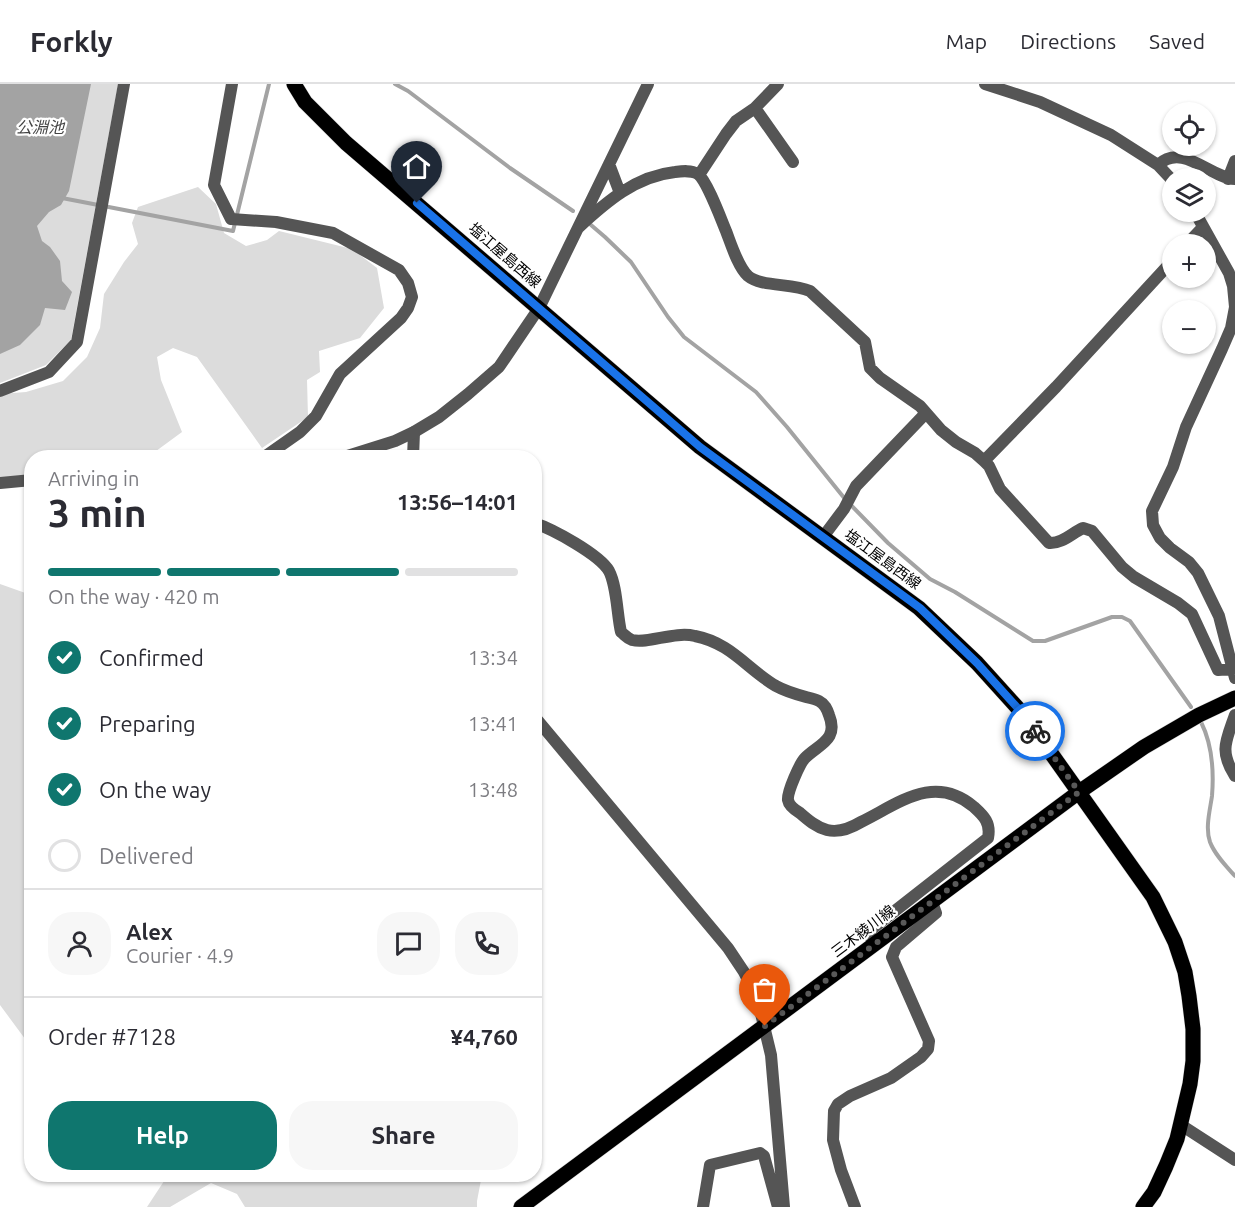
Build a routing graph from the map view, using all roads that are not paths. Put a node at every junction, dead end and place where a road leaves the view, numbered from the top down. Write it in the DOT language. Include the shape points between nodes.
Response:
graph roads {
  1 [pos="124,84"];
  2 [pos="232,84"];
  3 [pos="294,84"];
  4 [pos="648,84"];
  5 [pos="778,84"];
  6 [pos="985,84"];
  7 [pos="1003,87"];
  8 [pos="755,108"];
  9 [pos="1235,161"];
  10 [pos="793,162"];
  11 [pos="609,164"];
  12 [pos="1158,165"];
  13 [pos="1162,169"];
  14 [pos="699,175"];
  15 [pos="1231,179"];
  16 [pos="620,193"];
  17 [pos="1200,222"];
  18 [pos="1203,227"];
  19 [pos="578,228"];
  20 [pos="1196,234"];
  21 [pos="1162,272"];
  22 [pos="1234,286"];
  23 [pos="539,308"];
  24 [pos="0,391"];
  25 [pos="926,413"];
  26 [pos="414,432"];
  27 [pos="275,450"];
  28 [pos="366,450"];
  29 [pos="413,450"];
  30 [pos="984,461"];
  31 [pos="24,481"];
  32 [pos="0,483"];
  33 [pos="542,527"];
  34 [pos="823,537"];
  35 [pos="1234,673"];
  36 [pos="1235,698"];
  37 [pos="1235,715"];
  38 [pos="542,726"];
  39 [pos="1235,776"];
  40 [pos="1079,792"];
  41 [pos="932,902"];
  42 [pos="874,944"];
  43 [pos="765,1026"];
  44 [pos="1181,1125"];
  45 [pos="1235,1160"];
  46 [pos="521,1207"];
  47 [pos="703,1207"];
  48 [pos="778,1207"];
  49 [pos="784,1207"];
  50 [pos="855,1207"];
  51 [pos="1143,1207"];
  1 -- 24 [label="street" via="77,342 49,372"];
  2 -- 27 [label="street" via="214,185 231,219 276,222 333,233 399,270 412,297 401,318 340,374 316,416"];
  3 -- 23 [label="main road, 塩江屋島西線" via="305,102 346,143"];
  4 -- 11 [label="street"];
  5 -- 8 [label="street"];
  6 -- 7 [label="street"];
  7 -- 12 [label="street" via="1111,135"];
  8 -- 10 [label="street"];
  8 -- 14 [label="street" via="736,121"];
  9 -- 15 [label="street"];
  11 -- 16 [label="street"];
  11 -- 19 [label="street"];
  12 -- 13 [label="street"];
  12 -- 15 [label="street" via="1174,157"];
  14 -- 16 [label="street" via="689,171 654,175"];
  14 -- 25 [label="street" via="749,277 810,291 865,342 870,368"];
  16 -- 19 [label="street"];
  17 -- 18 [label="street"];
  18 -- 20 [label="street"];
  18 -- 22 [label="street"];
  19 -- 23 [label="street"];
  21 -- 30 [label="street"];
  22 -- 35 [label="street" via="1230,328 1152,511 1153,525 1160,538 1198,573 1219,616"];
  23 -- 26 [label="street" via="500,367 439,417"];
  23 -- 34 [label="main road, 塩江屋島西線" via="700,447"];
  25 -- 30 [label="street" via="941,430"];
  25 -- 34 [label="street" via="856,486"];
  26 -- 28 [label="street"];
  26 -- 29 [label="street"];
  30 -- 35 [label="street" via="1000,489 1049,543 1083,528 1092,531 1122,567 1191,614 1218,670"];
  31 -- 32 [label="street"];
  33 -- 42 [label="street" via="572,541 608,570 621,632 626,637 643,640 676,634 708,639 726,647 773,684 819,701 826,708 832,730 827,740 804,759 788,800 792,808 816,825 837,831 849,828 894,803 933,791 965,800 982,814 988,822 988,838 868,932"];
  34 -- 40 [label="main road, 塩江屋島西線" via="920,608 977,663 1024,715"];
  36 -- 40 [label="main road, 三木綾川線" via="1144,747"];
  37 -- 39 [label="street" via="1225,754"];
  38 -- 43 [label="street" via="728,948 757,997"];
  40 -- 41 [label="main road, 三木綾川線"];
  40 -- 44 [label="main road, 塩江屋島西線" via="1153,897 1185,972 1193,1061"];
  41 -- 42 [label="main road, 三木綾川線"];
  41 -- 50 [label="street" via="936,913 896,947 892,957 929,1041 928,1049 891,1078 850,1096 834,1111 833,1140"];
  42 -- 43 [label="main road, 三木綾川線"];
  43 -- 46 [label="main road, 三木綾川線"];
  43 -- 49 [label="street"];
  44 -- 45 [label="street"];
  44 -- 51 [label="main road, 塩江屋島西線" via="1154,1192"];
  47 -- 48 [label="street" via="710,1165 760,1153"];
}
